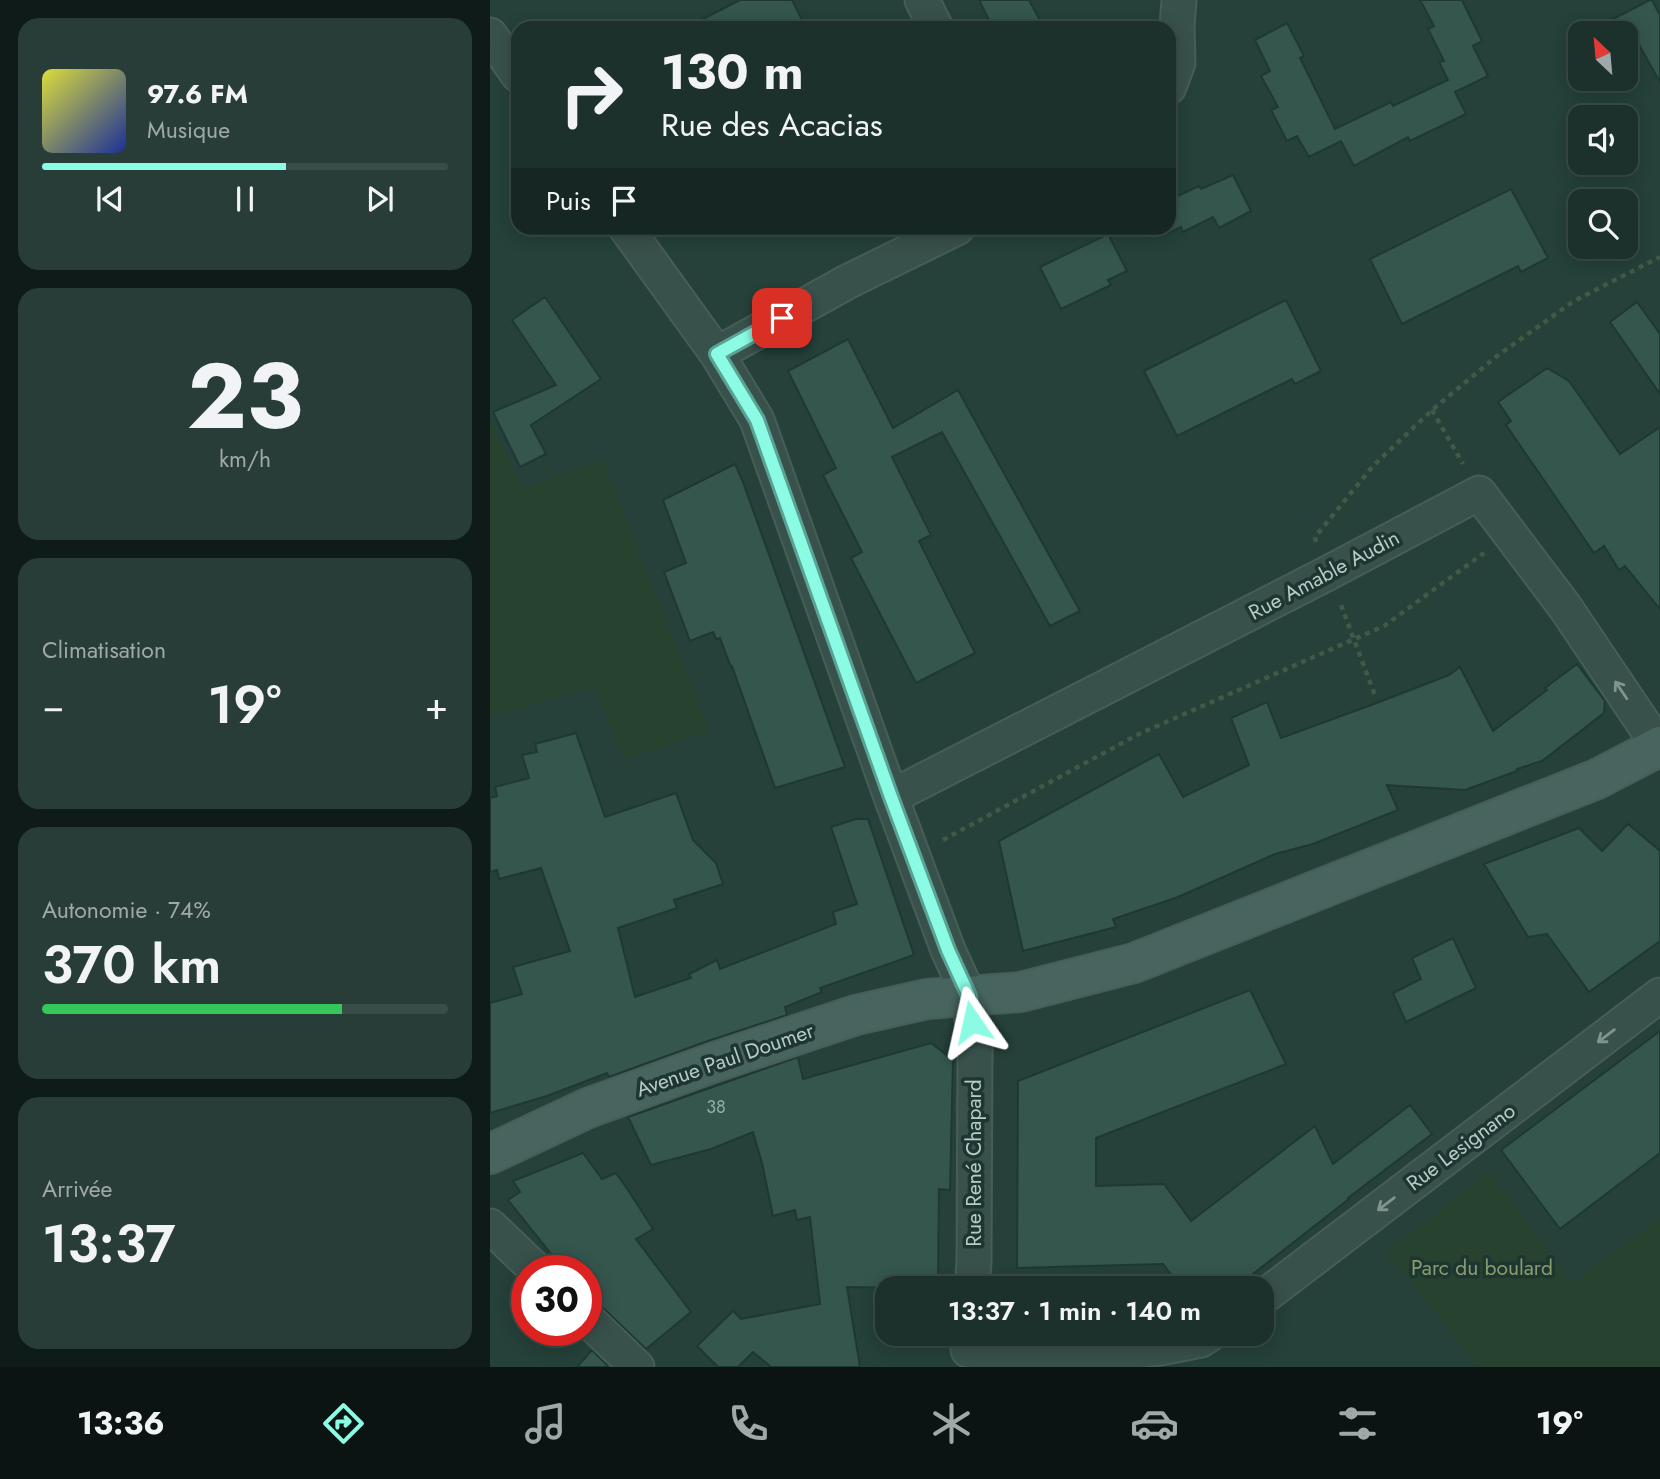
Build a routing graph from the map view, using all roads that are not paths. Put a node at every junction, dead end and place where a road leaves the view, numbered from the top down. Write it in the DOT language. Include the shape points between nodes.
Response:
graph roads {
  1 [pos="922,0"];
  2 [pos="1179,0"];
  3 [pos="932,21"];
  4 [pos="490,35"];
  5 [pos="511,65"];
  6 [pos="1176,68"];
  7 [pos="631,235"];
  8 [pos="943,235"];
  9 [pos="717,354"];
  10 [pos="1660,747"];
  11 [pos="891,797"];
  12 [pos="1660,995"];
  13 [pos="969,996"];
  14 [pos="490,1154"];
  15 [pos="490,1226"];
  16 [pos="520,1255"];
  17 [pos="973,1276"];
  18 [pos="1274,1289"];
  19 [pos="602,1333"];
  20 [pos="1170,1346"];
  21 [pos="968,1350"];
  22 [pos="637,1367"];
  1 -- 3 [label="street"];
  2 -- 6 [label="street"];
  4 -- 5 [label="street"];
  7 -- 9 [label="street, Rue René Chapard"];
  8 -- 9 [label="street"];
  9 -- 11 [label="street, Rue René Chapard" via="757,420"];
  10 -- 11 [label="street, Rue Amable Audin, one-way" via="1565,607 1479,493"];
  10 -- 13 [label="main road, Avenue Paul Doumer" via="1597,779 1134,963 1021,992"];
  11 -- 13 [label="street, Rue René Chapard"];
  12 -- 18 [label="street, Rue Lesignano, one-way"];
  13 -- 14 [label="main road, Avenue Paul Doumer" via="927,999 856,1015 588,1108"];
  13 -- 17 [label="street, Rue René Chapard" via="975,1048"];
  15 -- 16 [label="street"];
  19 -- 22 [label="street"];
  20 -- 21 [label="street" via="1082,1357"];
}
